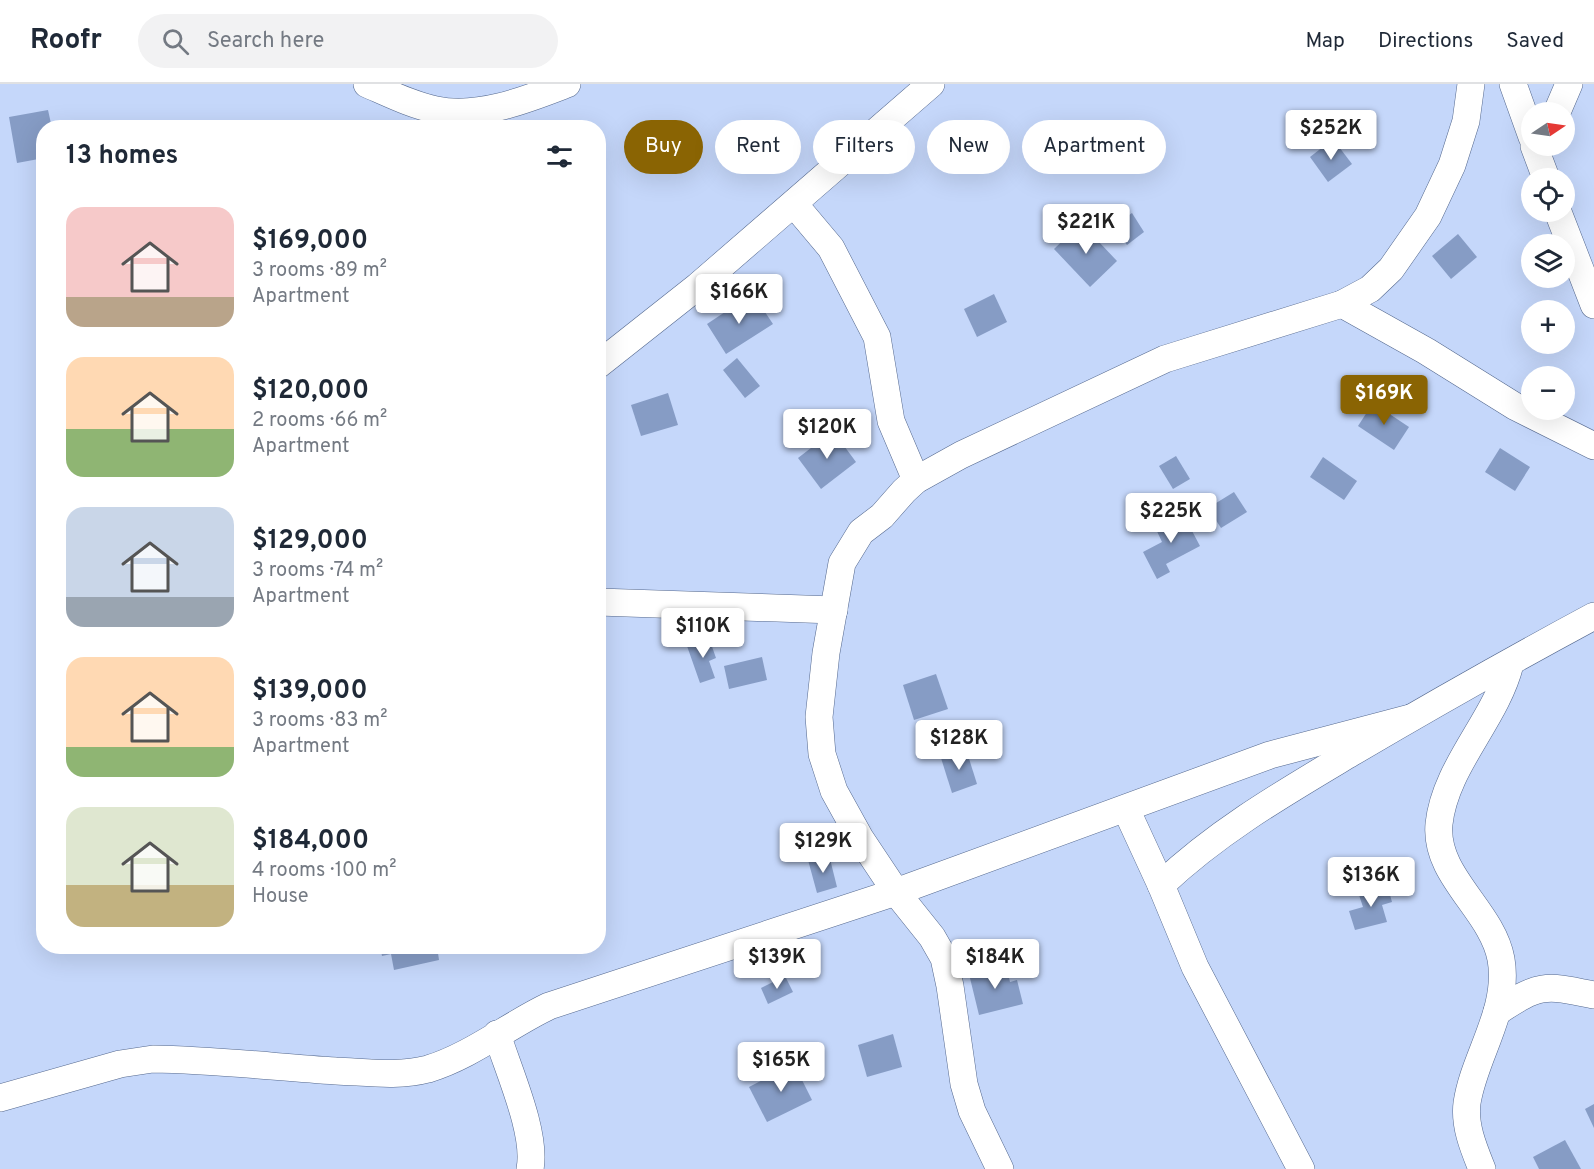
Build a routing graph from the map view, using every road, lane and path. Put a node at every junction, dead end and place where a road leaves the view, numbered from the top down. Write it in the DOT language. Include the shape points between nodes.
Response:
graph roads {
  1 [pos="367,84"];
  2 [pos="567,84"];
  3 [pos="931,84"];
  4 [pos="1471,84"];
  5 [pos="1512,84"];
  6 [pos="1569,84"];
  7 [pos="1561,102"];
  8 [pos="1521,108"];
  9 [pos="794,204"];
  10 [pos="1562,222"];
  11 [pos="1342,304"];
  12 [pos="1594,305"];
  13 [pos="606,358"];
  14 [pos="1594,446"];
  15 [pos="916,480"];
  16 [pos="606,602"];
  17 [pos="834,610"];
  18 [pos="1594,616"];
  19 [pos="1510,664"];
  20 [pos="1410,718"];
  21 [pos="1126,809"];
  22 [pos="1161,885"];
  23 [pos="896,892"];
  24 [pos="1594,995"];
  25 [pos="1497,1012"];
  26 [pos="497,1034"];
  27 [pos="0,1098"];
  28 [pos="530,1169"];
  29 [pos="1000,1169"];
  30 [pos="1301,1169"];
  31 [pos="1482,1169"];
  1 -- 2 [label="street" via="407,102 456,112 482,110"];
  3 -- 9 [label="street"];
  4 -- 11 [label="street" via="1466,121 1428,216 1391,269 1370,289"];
  5 -- 8 [label="street"];
  6 -- 7 [label="street"];
  9 -- 13 [label="street"];
  9 -- 15 [label="street" via="831,248 877,337 891,421"];
  10 -- 12 [label="street"];
  11 -- 14 [label="street" via="1516,407"];
  11 -- 15 [label="street" via="1165,359 960,455"];
  15 -- 17 [label="street" via="849,548 842,563"];
  16 -- 17 [label="street"];
  17 -- 23 [label="street" via="819,717 822,754 834,791"];
  18 -- 19 [label="street"];
  19 -- 20 [label="street"];
  19 -- 25 [label="street" via="1495,706 1443,800 1438,827 1443,853 1488,927 1501,958 1502,986"];
  20 -- 21 [label="street" via="1270,755"];
  20 -- 22 [label="street" via="1260,806 1216,837"];
  21 -- 22 [label="street"];
  21 -- 23 [label="street"];
  22 -- 30 [label="street" via="1195,967"];
  23 -- 26 [label="street" via="549,1006"];
  23 -- 29 [label="street" via="944,958 964,1084 972,1111"];
  24 -- 25 [label="street" via="1544,987 1524,994"];
  25 -- 31 [label="street" via="1467,1103 1468,1131"];
  26 -- 27 [label="street" via="448,1062 411,1073 153,1059 120,1064"];
  26 -- 28 [label="street" via="530,1136"];
}
